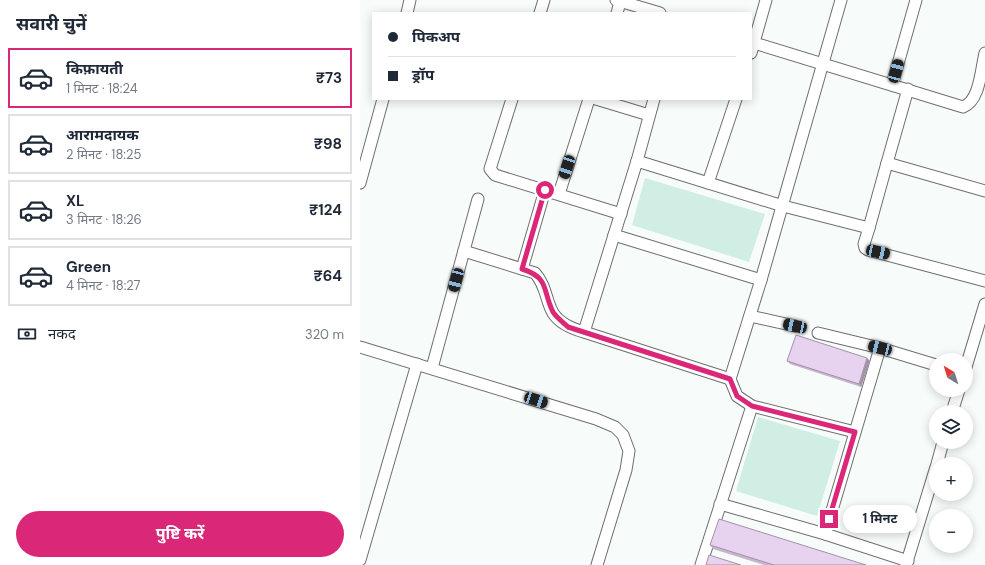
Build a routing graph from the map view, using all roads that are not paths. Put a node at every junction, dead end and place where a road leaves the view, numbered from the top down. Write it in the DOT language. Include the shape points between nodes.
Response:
graph roads {
  1 [pos="410,0"];
  2 [pos="544,0"];
  3 [pos="766,0"];
  4 [pos="841,0"];
  5 [pos="916,0"];
  6 [pos="618,1"];
  7 [pos="407,12"];
  8 [pos="540,12"];
  9 [pos="617,12"];
  10 [pos="656,12"];
  11 [pos="752,46"];
  12 [pos="985,53"];
  13 [pos="821,63"];
  14 [pos="892,85"];
  15 [pos="908,89"];
  16 [pos="383,100"];
  17 [pos="512,100"];
  18 [pos="589,100"];
  19 [pos="599,100"];
  20 [pos="654,100"];
  21 [pos="736,100"];
  22 [pos="649,115"];
  23 [pos="637,161"];
  24 [pos="887,163"];
  25 [pos="708,182"];
  26 [pos="360,183"];
  27 [pos="545,190"];
  28 [pos="985,191"];
  29 [pos="559,194"];
  30 [pos="478,199"];
  31 [pos="783,206"];
  32 [pos="621,214"];
  33 [pos="868,228"];
  34 [pos="614,235"];
  35 [pos="464,251"];
  36 [pos="522,269"];
  37 [pos="761,280"];
  38 [pos="985,281"];
  39 [pos="985,304"];
  40 [pos="750,316"];
  41 [pos="795,326"];
  42 [pos="584,332"];
  43 [pos="818,333"];
  44 [pos="360,347"];
  45 [pos="880,348"];
  46 [pos="970,353"];
  47 [pos="929,363"];
  48 [pos="417,364"];
  49 [pos="432,368"];
  50 [pos="730,379"];
  51 [pos="752,406"];
  52 [pos="855,432"];
  53 [pos="929,489"];
  54 [pos="720,504"];
  55 [pos="825,534"];
  56 [pos="360,560"];
  57 [pos="907,563"];
  58 [pos="600,564"];
  59 [pos="701,565"];
  1 -- 7 [label="street"];
  2 -- 8 [label="street"];
  3 -- 11 [label="street"];
  4 -- 13 [label="street"];
  5 -- 14 [label="street"];
  6 -- 9 [label="street"];
  6 -- 10 [label="street"];
  11 -- 13 [label="street"];
  12 -- 15 [label="street" via="975,97 970,104 963,107"];
  13 -- 14 [label="street"];
  13 -- 31 [label="street"];
  14 -- 15 [label="street"];
  15 -- 24 [label="street"];
  16 -- 26 [label="street"];
  17 -- 27 [label="street" via="490,169 495,175"];
  18 -- 29 [label="street"];
  19 -- 22 [label="street"];
  20 -- 22 [label="street"];
  21 -- 25 [label="street"];
  22 -- 23 [label="street"];
  23 -- 25 [label="street"];
  23 -- 32 [label="street"];
  24 -- 28 [label="street"];
  24 -- 33 [label="street"];
  25 -- 31 [label="street"];
  27 -- 29 [label="street"];
  27 -- 36 [label="street"];
  29 -- 32 [label="street"];
  30 -- 35 [label="street"];
  31 -- 33 [label="street"];
  31 -- 37 [label="street"];
  32 -- 34 [label="street"];
  33 -- 38 [label="street" via="864,244 868,250"];
  34 -- 37 [label="street"];
  34 -- 42 [label="street"];
  35 -- 36 [label="street"];
  35 -- 49 [label="street"];
  36 -- 42 [label="street" via="535,273 542,282 553,313 568,327"];
  37 -- 40 [label="street"];
  39 -- 46 [label="street"];
  40 -- 41 [label="street"];
  40 -- 50 [label="street"];
  42 -- 50 [label="street"];
  43 -- 45 [label="street"];
  44 -- 48 [label="street"];
  45 -- 47 [label="street"];
  45 -- 52 [label="street"];
  48 -- 49 [label="street"];
  48 -- 56 [label="street"];
  49 -- 58 [label="street" via="596,419 615,427 623,435 629,451 626,470"];
  50 -- 51 [label="street" via="737,396"];
  51 -- 52 [label="street"];
  51 -- 54 [label="street"];
  52 -- 55 [label="street"];
  53 -- 57 [label="street"];
  54 -- 55 [label="street"];
  54 -- 59 [label="street"];
  55 -- 57 [label="street"];
}
